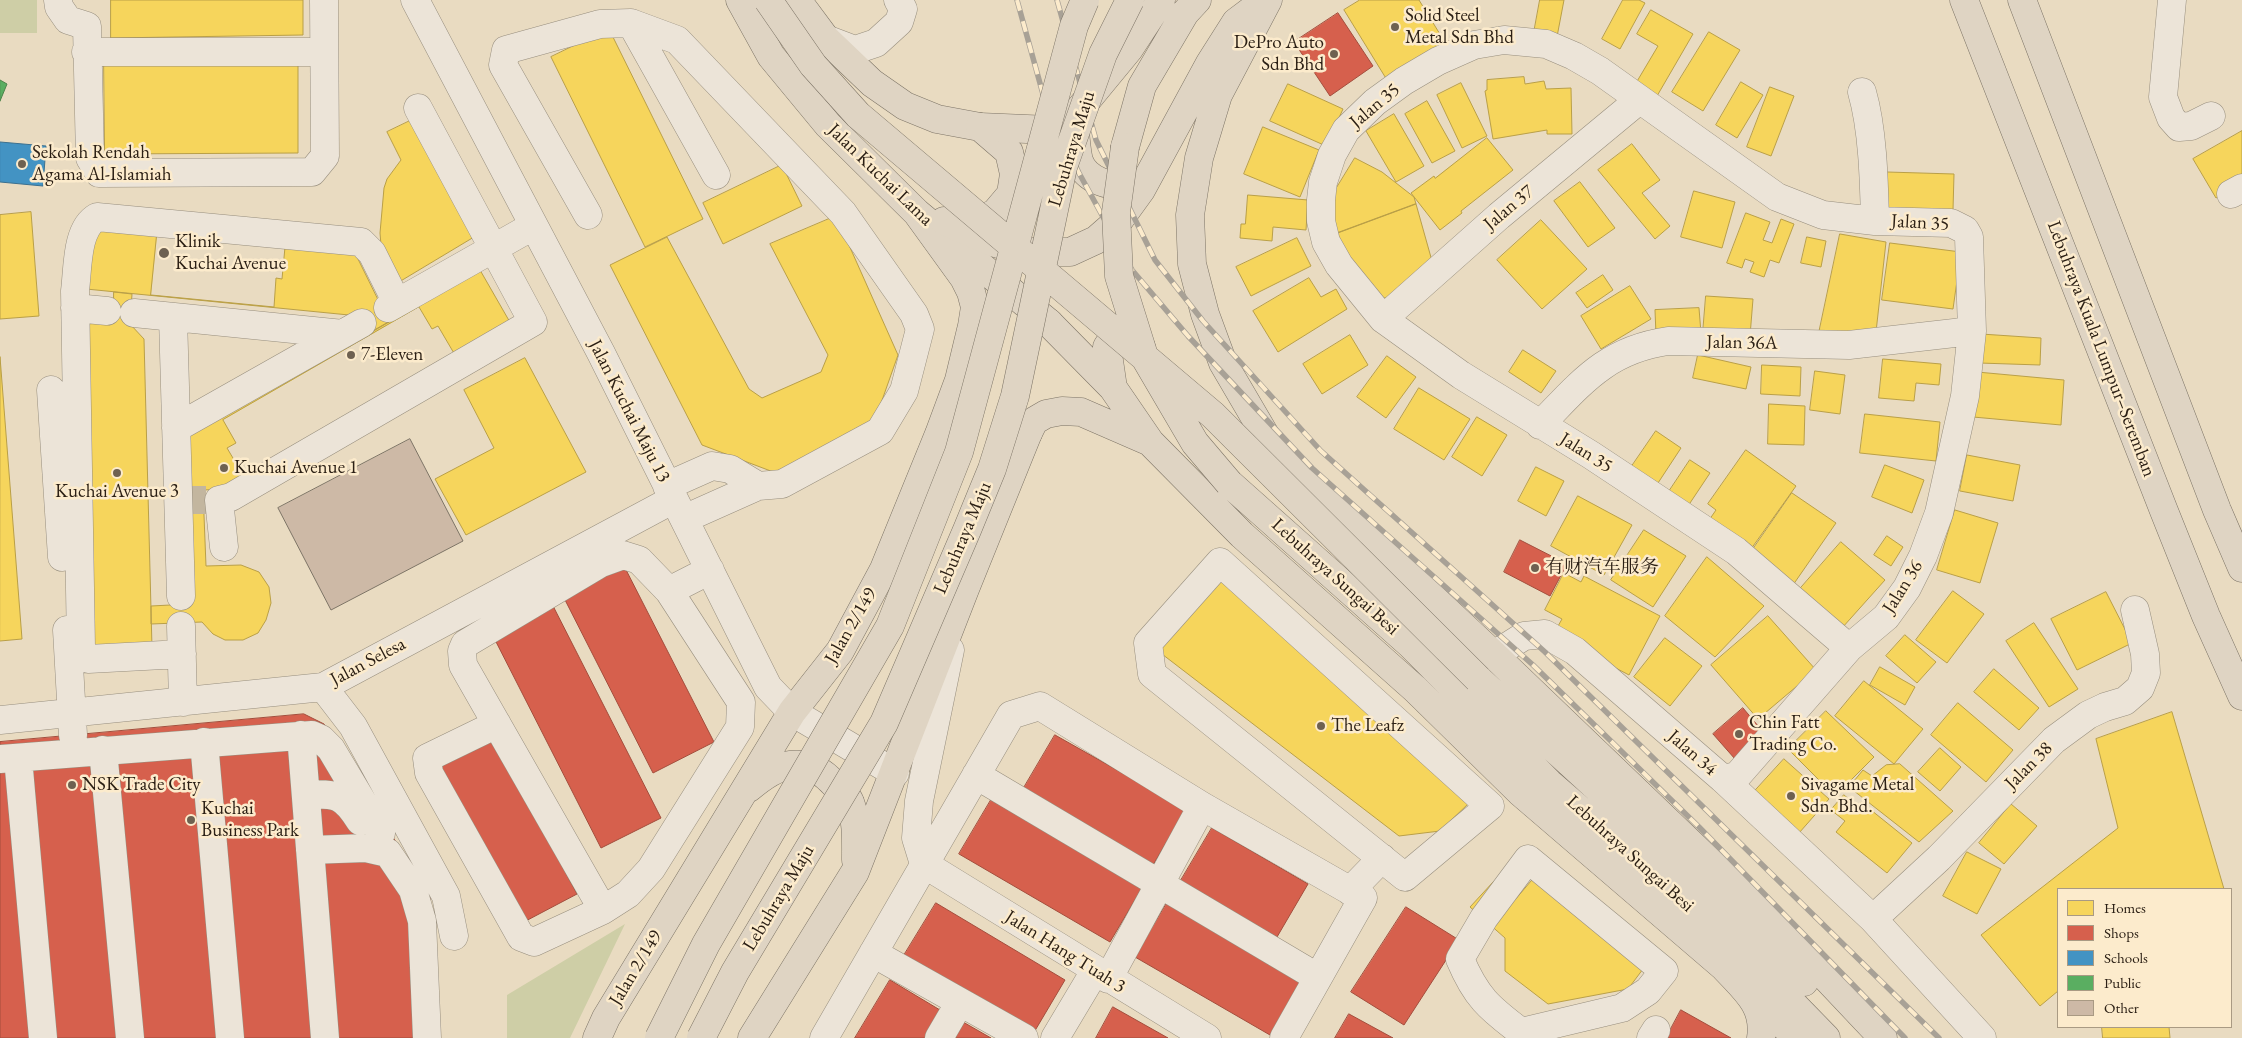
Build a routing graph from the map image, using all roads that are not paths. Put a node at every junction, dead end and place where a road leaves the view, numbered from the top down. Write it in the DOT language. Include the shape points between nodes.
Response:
graph roads {
  1 [pos="58,0"];
  2 [pos="324,0"];
  3 [pos="415,0"];
  4 [pos="740,0"];
  5 [pos="768,0"];
  6 [pos="797,0"];
  7 [pos="898,0"];
  8 [pos="1085,0"];
  9 [pos="1130,0"];
  10 [pos="1161,0"];
  11 [pos="1197,0"];
  12 [pos="1267,0"];
  13 [pos="1964,0"];
  14 [pos="2022,0"];
  15 [pos="2030,0"];
  16 [pos="2172,0"];
  17 [pos="631,23"];
  18 [pos="2035,34"];
  19 [pos="826,39"];
  20 [pos="86,52"];
  21 [pos="324,52"];
  22 [pos="1862,92"];
  23 [pos="1639,100"];
  24 [pos="418,108"];
  25 [pos="2211,116"];
  26 [pos="1073,117"];
  27 [pos="980,127"];
  28 [pos="716,175"];
  29 [pos="1142,190"];
  30 [pos="917,213"];
  31 [pos="588,215"];
  32 [pos="944,221"];
  33 [pos="1875,221"];
  34 [pos="533,226"];
  35 [pos="494,248"];
  36 [pos="75,308"];
  37 [pos="107,311"];
  38 [pos="134,314"];
  39 [pos="173,317"];
  40 [pos="1383,319"];
  41 [pos="1972,331"];
  42 [pos="1113,388"];
  43 [pos="51,390"];
  44 [pos="1540,425"];
  45 [pos="176,428"];
  46 [pos="1150,442"];
  47 [pos="1274,450"];
  48 [pos="758,486"];
  49 [pos="675,501"];
  50 [pos="224,547"];
  51 [pos="2242,568"];
  52 [pos="710,570"];
  53 [pos="965,589"];
  54 [pos="669,590"];
  55 [pos="180,596"];
  56 [pos="2135,610"];
  57 [pos="182,626"];
  58 [pos="1849,648"];
  59 [pos="182,654"];
  60 [pos="1494,655"];
  61 [pos="323,686"];
  62 [pos="1415,689"];
  63 [pos="2242,696"];
  64 [pos="183,702"];
  65 [pos="792,712"];
  66 [pos="0,720"];
  67 [pos="73,724"];
  68 [pos="497,724"];
  69 [pos="301,735"];
  70 [pos="204,742"];
  71 [pos="103,750"];
  72 [pos="9,759"];
  73 [pos="895,773"];
  74 [pos="976,775"];
  75 [pos="1723,779"];
  76 [pos="1550,783"];
  77 [pos="306,795"];
  78 [pos="740,796"];
  79 [pos="1202,806"];
  80 [pos="310,850"];
  81 [pos="1382,858"];
  82 [pos="924,864"];
  83 [pos="855,872"];
  84 [pos="1159,883"];
  85 [pos="1350,891"];
  86 [pos="603,910"];
  87 [pos="1873,920"];
  88 [pos="454,936"];
  89 [pos="873,953"];
  90 [pos="1102,975"];
  91 [pos="1317,977"];
  92 [pos="1751,996"];
  93 [pos="960,1002"];
  94 [pos="1520,1035"];
  95 [pos="43,1038"];
  96 [pos="130,1038"];
  97 [pos="230,1038"];
  98 [pos="326,1038"];
  99 [pos="427,1038"];
  100 [pos="596,1038"];
  101 [pos="659,1038"];
  102 [pos="701,1038"];
  103 [pos="752,1038"];
  104 [pos="824,1038"];
  105 [pos="939,1038"];
  106 [pos="1024,1038"];
  107 [pos="1055,1038"];
  108 [pos="1207,1038"];
  109 [pos="1284,1038"];
  110 [pos="1761,1038"];
  111 [pos="1798,1038"];
  112 [pos="1826,1038"];
  113 [pos="1857,1038"];
  114 [pos="1883,1038"];
  115 [pos="1982,1038"];
  1 -- 20 [label="street" via="68,20 87,26"];
  2 -- 21 [label="street"];
  3 -- 34 [label="street, Jalan Kuchai Maju 13"];
  4 -- 30 [label="main road, Jalan Kuchai Lama" via="771,56 815,110"];
  5 -- 113 [label="main road, bridge" via="813,65 858,115 1213,415 1478,679 1768,944"];
  6 -- 19 [label="main road"];
  7 -- 19 [label="street" via="903,9 899,22 876,43 855,50"];
  8 -- 101 [label="main road, Lebuhraya Maju, bridge" via="1074,26 959,452 890,626 706,944"];
  9 -- 102 [label="main road, Lebuhraya Maju, bridge" via="1103,54 1063,166 1015,396 992,469 967,530 884,723 735,972"];
  10 -- 26 [label="main road" via="1129,49"];
  11 -- 76 [label="main road, Lebuhraya Sungai Besi, bridge" via="1185,13 1142,86 1125,147 1116,212 1118,276 1144,356 1195,443 1230,483 1411,645"];
  12 -- 29 [label="main road" via="1236,22 1210,63"];
  12 -- 47 [label="main road" via="1218,95 1199,158 1190,215 1192,264 1222,364"];
  13 -- 63 [label="main road, Lebuhraya Kuala Lumpur–Seremban" via="2206,616"];
  14 -- 18 [label="main road"];
  15 -- 18 [label="street"];
  16 -- 25 [label="street" via="2163,97 2171,118 2179,127 2191,126"];
  17 -- 28 [label="street"];
  17 -- 31 [label="street" via="600,24 506,50 503,65"];
  17 -- 48 [label="street" via="677,40 843,213 914,314 920,329 904,391 880,431 782,484"];
  18 -- 51 [label="main road"];
  19 -- 27 [label="main road" via="872,83 905,106 938,119"];
  20 -- 21 [label="street"];
  20 -- 21 [label="street" via="90,158 99,173 312,172 325,156"];
  22 -- 33 [label="street" via="1874,179"];
  23 -- 33 [label="street, Jalan 35" via="1777,198 1823,215"];
  23 -- 40 [label="street, Jalan 37" via="1499,216"];
  23 -- 40 [label="street, Jalan 35" via="1574,56 1546,44 1504,40 1474,46 1438,61 1375,102 1346,130 1332,155 1323,182 1321,221 1326,242 1339,265"];
  24 -- 35 [label="street"];
  26 -- 27 [label="main road" via="1050,130"];
  26 -- 29 [label="main road" via="1080,162 1091,177 1105,184"];
  27 -- 32 [label="main road" via="1009,152 1014,174 1011,194 995,213 976,222"];
  29 -- 32 [label="main road" via="1120,219 1096,240 1070,252 1026,252 992,242"];
  30 -- 32 [label="main road"];
  30 -- 42 [label="main road, Jalan Kuchai Lama" via="1049,322"];
  30 -- 65 [label="main road, Jalan 2/149" via="971,292 975,307 972,326 939,434 884,569 840,651"];
  33 -- 41 [label="street, Jalan 35" via="1950,223 1965,230 1970,245"];
  34 -- 35 [label="street"];
  34 -- 49 [label="street, Jalan Kuchai Maju 13"];
  35 -- 36 [label="street" via="393,306 372,253 361,242 97,217 82,232"];
  35 -- 50 [label="street" via="533,322 230,497 219,500"];
  36 -- 37 [label="street"];
  36 -- 59 [label="street" via="83,655 88,659"];
  38 -- 39 [label="street"];
  39 -- 45 [label="street"];
  39 -- 45 [label="street" via="352,329"];
  40 -- 44 [label="street, Jalan 35" via="1460,375"];
  41 -- 44 [label="street, Jalan 36A" via="1849,345 1668,341 1642,345 1601,366"];
  41 -- 58 [label="street, Jalan 36" via="1965,396 1939,513 1923,556 1907,588 1886,617"];
  42 -- 46 [label="main road, Jalan Kuchai Lama"];
  42 -- 47 [label="main road" via="1107,347 1114,338 1126,340 1164,358"];
  43 -- 67 [label="street"];
  44 -- 58 [label="street, Jalan 35" via="1736,551"];
  45 -- 55 [label="street"];
  46 -- 53 [label="main road" via="1081,412 1046,414 1034,421"];
  46 -- 62 [label="main road" via="1242,536"];
  47 -- 60 [label="main road"];
  48 -- 49 [label="street"];
  48 -- 49 [label="street" via="730,468 712,466"];
  49 -- 52 [label="street, Jalan Kuchai Maju 13"];
  49 -- 61 [label="street, Jalan Selesa"];
  52 -- 54 [label="street"];
  52 -- 65 [label="street, Jalan Kuchai Maju 13" via="768,688"];
  53 -- 73 [label="main road"];
  53 -- 82 [label="street" via="919,801 916,838"];
  54 -- 68 [label="street" via="639,560 623,554 602,563 465,644 462,650 464,665"];
  54 -- 86 [label="street" via="741,702 740,728 651,869 628,894"];
  56 -- 87 [label="street, Jalan 38" via="2145,654 2146,673 2140,688 2125,701 2088,715 2054,740 1939,858"];
  57 -- 59 [label="street"];
  58 -- 75 [label="street, Jalan 36" via="1737,776"];
  59 -- 64 [label="street"];
  60 -- 75 [label="street, Jalan 34" via="1524,636 1545,634 1575,650"];
  60 -- 114 [label="main road" via="1783,932"];
  61 -- 64 [label="street, Jalan Selesa"];
  61 -- 88 [label="street" via="353,726 446,896"];
  62 -- 76 [label="main road"];
  62 -- 92 [label="main road" via="1520,792 1724,967"];
  64 -- 67 [label="street, Jalan Selesa"];
  65 -- 73 [label="street, Jalan Kuchai Maju 13"];
  65 -- 78 [label="main road, Jalan 2/149"];
  66 -- 67 [label="street, Jalan Selesa"];
  68 -- 86 [label="street"];
  68 -- 86 [label="street" via="427,758 429,773 521,937 534,942"];
  69 -- 70 [label="street"];
  69 -- 77 [label="street"];
  69 -- 77 [label="street" via="321,739 331,749 375,834 337,795"];
  70 -- 71 [label="street"];
  70 -- 97 [label="street"];
  71 -- 72 [label="street"];
  71 -- 96 [label="street"];
  72 -- 95 [label="street"];
  73 -- 83 [label="main road"];
  74 -- 79 [label="street" via="1011,715 1040,706"];
  74 -- 82 [label="street"];
  74 -- 84 [label="street"];
  75 -- 87 [label="street, Jalan 34"];
  76 -- 112 [label="main road, Lebuhraya Sungai Besi" via="1657,877"];
  77 -- 80 [label="street"];
  78 -- 83 [label="main road" via="766,773 788,764 804,764 830,778 850,800 856,828"];
  78 -- 100 [label="main road, Jalan 2/149"];
  79 -- 84 [label="street"];
  79 -- 85 [label="street"];
  80 -- 98 [label="street"];
  80 -- 99 [label="street" via="366,848 388,853 413,890 422,921"];
  81 -- 81 [label="street" via="1152,674 1148,643 1220,562 1490,806 1404,877"];
  81 -- 85 [label="street"];
  82 -- 89 [label="street"];
  82 -- 90 [label="street, Jalan Hang Tuah 3"];
  83 -- 103 [label="main road"];
  84 -- 90 [label="street"];
  84 -- 91 [label="street"];
  85 -- 91 [label="street" via="1363,898"];
  87 -- 115 [label="street, Jalan 34"];
  89 -- 93 [label="street"];
  89 -- 104 [label="street"];
  90 -- 107 [label="street"];
  90 -- 108 [label="street, Jalan Hang Tuah 3"];
  91 -- 109 [label="street"];
  92 -- 110 [label="main road" via="1761,1012"];
  92 -- 111 [label="main road"];
  93 -- 105 [label="street"];
  93 -- 106 [label="street"];
  94 -- 94 [label="street" via="1622,1008 1648,991 1664,971 1528,859 1484,918 1460,959 1469,981 1489,1008"];
}
